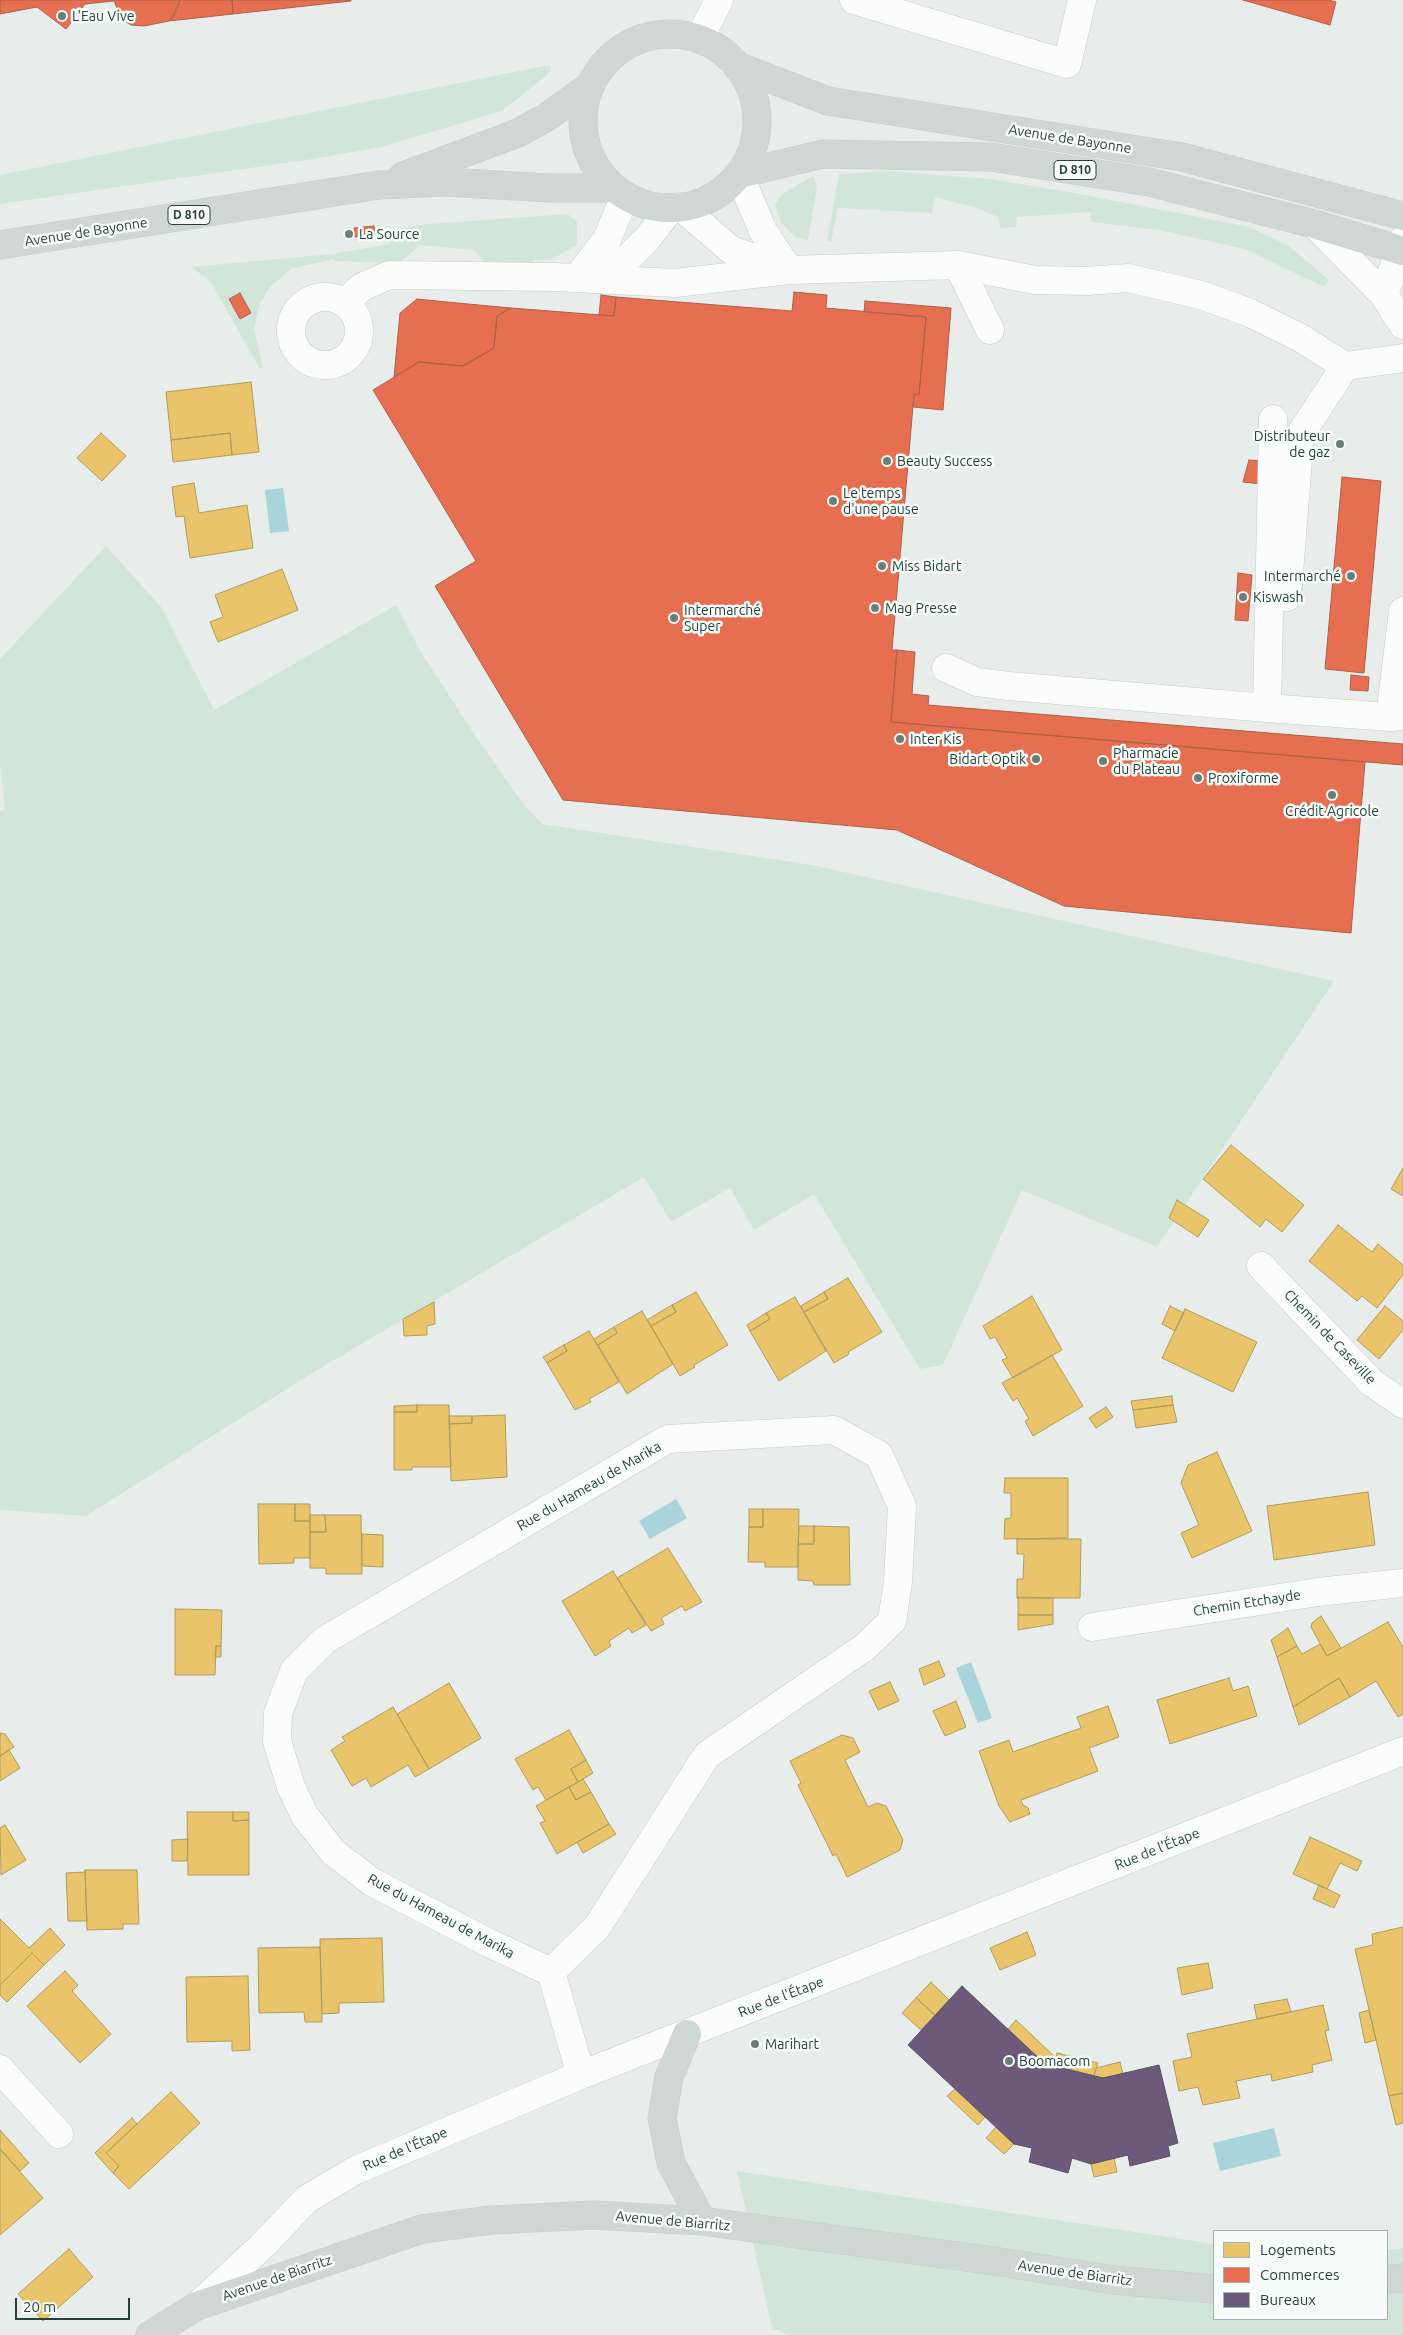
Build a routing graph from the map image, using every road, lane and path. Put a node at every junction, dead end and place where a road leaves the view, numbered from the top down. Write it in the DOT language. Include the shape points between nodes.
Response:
graph roads {
  1 [pos="719,0"];
  2 [pos="854,0"];
  3 [pos="1082,0"];
  4 [pos="700,39"];
  5 [pos="737,66"];
  6 [pos="590,86"];
  7 [pos="739,174"];
  8 [pos="379,185"];
  9 [pos="620,192"];
  10 [pos="676,208"];
  11 [pos="1403,216"];
  12 [pos="1314,224"];
  13 [pos="0,246"];
  14 [pos="1401,247"];
  15 [pos="958,265"];
  16 [pos="790,270"];
  17 [pos="576,278"];
  18 [pos="1384,294"];
  19 [pos="344,303"];
  20 [pos="1403,325"];
  21 [pos="990,330"];
  22 [pos="1403,358"];
  23 [pos="1345,366"];
  24 [pos="1273,419"];
  25 [pos="1276,596"];
  26 [pos="1403,611"];
  27 [pos="946,668"];
  28 [pos="1266,708"];
  29 [pos="1396,716"];
  30 [pos="1261,1266"];
  31 [pos="1403,1404"];
  32 [pos="1403,1583"];
  33 [pos="1092,1627"];
  34 [pos="1403,1751"];
  35 [pos="551,1972"];
  36 [pos="687,2034"];
  37 [pos="0,2069"];
  38 [pos="581,2075"];
  39 [pos="59,2134"];
  40 [pos="702,2221"];
  41 [pos="1403,2278"];
  42 [pos="1388,2279"];
  43 [pos="1213,2289"];
  44 [pos="196,2306"];
  45 [pos="150,2335"];
  1 -- 4 [label="street"];
  2 -- 3 [label="street" via="1067,64"];
  4 -- 5 [label="main road" via="720,50"];
  4 -- 6 [label="main road" via="678,34 656,35 635,41 616,52"];
  5 -- 7 [label="main road" via="752,91 757,119 753,148"];
  5 -- 11 [label="main road, Avenue de Bayonne" via="828,101 1182,157"];
  6 -- 8 [label="main road, D 810" via="548,117 518,133"];
  6 -- 9 [label="main road" via="583,113 585,142 596,167"];
  7 -- 10 [label="main road" via="713,197"];
  7 -- 12 [label="main road, D 810" via="823,154 991,157 1149,182"];
  7 -- 16 [label="street" via="763,231"];
  8 -- 9 [label="main road, D 810" via="445,182"];
  8 -- 13 [label="main road, Avenue de Bayonne / D 810"];
  9 -- 10 [label="main road" via="647,205"];
  9 -- 17 [label="street" via="607,239"];
  10 -- 16 [label="street" via="731,250"];
  10 -- 17 [label="street" via="628,258"];
  12 -- 14 [label="main road, D 810"];
  12 -- 18 [label="street"];
  14 -- 18 [label="street"];
  15 -- 16 [label="street"];
  15 -- 21 [label="street"];
  15 -- 23 [label="street" via="1035,280 1128,278 1201,295 1291,333"];
  16 -- 17 [label="street" via="675,283"];
  17 -- 19 [label="street" via="388,276 362,287"];
  18 -- 20 [label="street"];
  22 -- 23 [label="street"];
  23 -- 25 [label="street" via="1300,435 1287,597"];
  24 -- 28 [label="street"];
  26 -- 29 [label="street"];
  27 -- 28 [label="street" via="977,682 1009,686"];
  28 -- 29 [label="street"];
  30 -- 31 [label="street, Chemin de Caseville" via="1371,1382"];
  32 -- 33 [label="street, Chemin Etchayde" via="1318,1592"];
  34 -- 36 [label="street, Rue de l'Étape"];
  35 -- 35 [label="street, Rue du Hameau de Marika" via="597,1927 707,1755 865,1646 892,1621 898,1582 902,1506 879,1455 834,1430 668,1439 325,1640 294,1671 278,1713 276,1741 291,1787 305,1816 333,1852 372,1882"];
  35 -- 38 [label="street"];
  36 -- 38 [label="street, Rue de l'Étape"];
  36 -- 40 [label="main road" via="669,2077 662,2118 671,2163"];
  37 -- 39 [label="street"];
  38 -- 44 [label="street, Rue de l'Étape" via="356,2170 306,2199 262,2246"];
  40 -- 43 [label="main road, Avenue de Biarritz" via="1114,2280"];
  40 -- 44 [label="main road, Avenue de Biarritz" via="594,2215 492,2220 422,2229"];
  41 -- 42 [label="main road"];
  44 -- 45 [label="main road, Avenue de Biarritz"];
}
